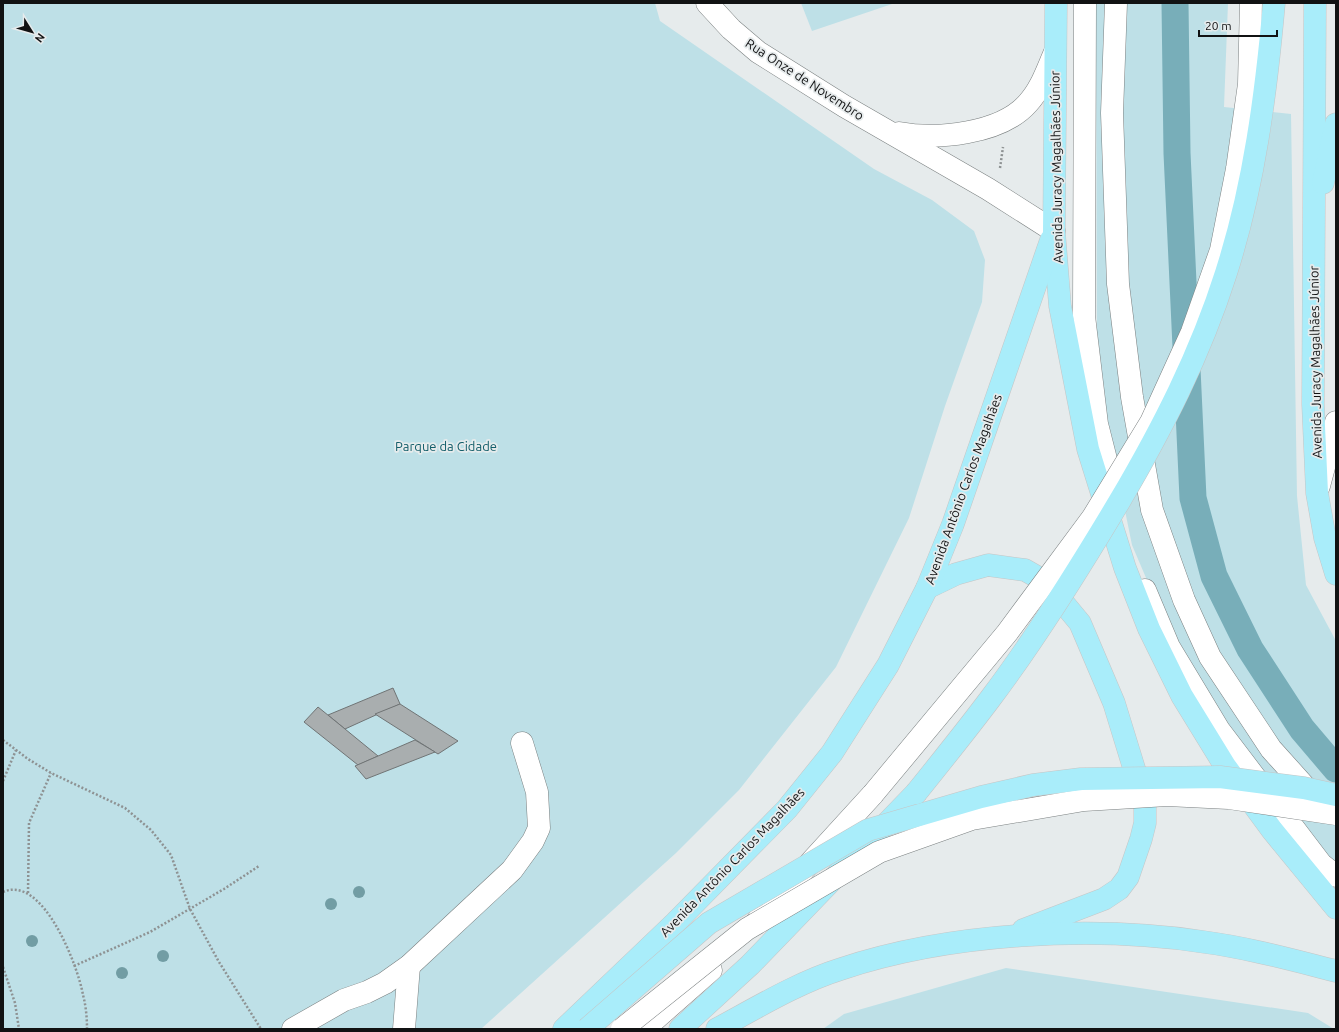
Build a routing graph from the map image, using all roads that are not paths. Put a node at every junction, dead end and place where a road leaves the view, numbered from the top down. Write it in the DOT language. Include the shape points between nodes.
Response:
graph roads {
  1 [pos="707,3"];
  2 [pos="1056,3"];
  3 [pos="1085,3"];
  4 [pos="1116,3"];
  5 [pos="1251,3"];
  6 [pos="1274,3"];
  7 [pos="1315,3"];
  8 [pos="1055,52"];
  9 [pos="1336,124"];
  10 [pos="890,132"];
  11 [pos="1314,225"];
  12 [pos="1054,231"];
  13 [pos="1336,422"];
  14 [pos="1317,493"];
  15 [pos="1336,574"];
  16 [pos="927,588"];
  17 [pos="522,743"];
  18 [pos="1336,795"];
  19 [pos="1336,814"];
  20 [pos="1336,821"];
  21 [pos="1336,876"];
  22 [pos="1336,908"];
  23 [pos="1005,937"];
  24 [pos="409,966"];
  25 [pos="1336,970"];
  26 [pos="294,1029"];
  27 [pos="404,1029"];
  28 [pos="564,1029"];
  29 [pos="587,1029"];
  30 [pos="622,1029"];
  31 [pos="644,1029"];
  32 [pos="680,1029"];
  33 [pos="717,1029"];
  1 -- 10 [label="street, Rua Onze de Novembro" via="731,29 758,52"];
  2 -- 8 [label="main road, Avenida Juracy Magalhães Júnior"];
  3 -- 21 [label="street" via="1084,316 1097,424 1132,561 1169,647 1219,730 1321,864"];
  4 -- 20 [label="street" via="1112,113 1118,284 1132,396 1152,510 1184,600 1210,657 1271,749"];
  5 -- 31 [label="street, bridge" via="1249,84 1237,168 1221,250 1192,332 1151,422 1093,517 1012,626 873,794 717,964"];
  6 -- 32 [label="main road, bridge" via="1264,98 1246,202 1226,274 1202,342 1179,393 1136,472 1049,614 991,698 916,793 750,965"];
  7 -- 11 [label="main road, Avenida Juracy Magalhães Júnior"];
  8 -- 10 [label="street, Rua Onze de Novembro" via="1041,84 1028,104 994,125 938,137"];
  8 -- 12 [label="main road, Avenida Juracy Magalhães Júnior"];
  9 -- 11 [label="main road"];
  10 -- 12 [label="street, Rua Onze de Novembro"];
  11 -- 14 [label="main road, Avenida Juracy Magalhães Júnior" via="1313,404"];
  12 -- 16 [label="main road, Avenida Antônio Carlos Magalhães" via="953,524"];
  12 -- 22 [label="main road, Avenida Juracy Magalhães Júnior" via="1060,306 1088,449 1125,568 1149,629 1182,696 1225,766 1272,830"];
  13 -- 14 [label="street"];
  14 -- 15 [label="main road, Avenida Juracy Magalhães Júnior" via="1325,538"];
  16 -- 23 [label="main road" via="956,574 988,565 1025,570 1046,582 1080,623 1114,703 1145,804 1145,823 1141,840 1128,877 1119,888 1104,899"];
  16 -- 28 [label="main road, Avenida Antônio Carlos Magalhães" via="888,665 832,753 787,809 675,924"];
  17 -- 24 [label="street" via="537,792 539,828 533,841 512,870"];
  18 -- 29 [label="main road, bridge" via="1304,788 1220,777 1081,779 981,797 868,830 709,923"];
  19 -- 30 [label="street, bridge" via="1230,798 1167,795 1084,800 972,819 880,852 747,929"];
  23 -- 25 [label="main road" via="1137,935 1204,942 1266,953"];
  23 -- 33 [label="main road" via="918,948 841,969 777,997"];
  24 -- 26 [label="street" via="386,982 344,1000"];
  24 -- 27 [label="street"];
}
